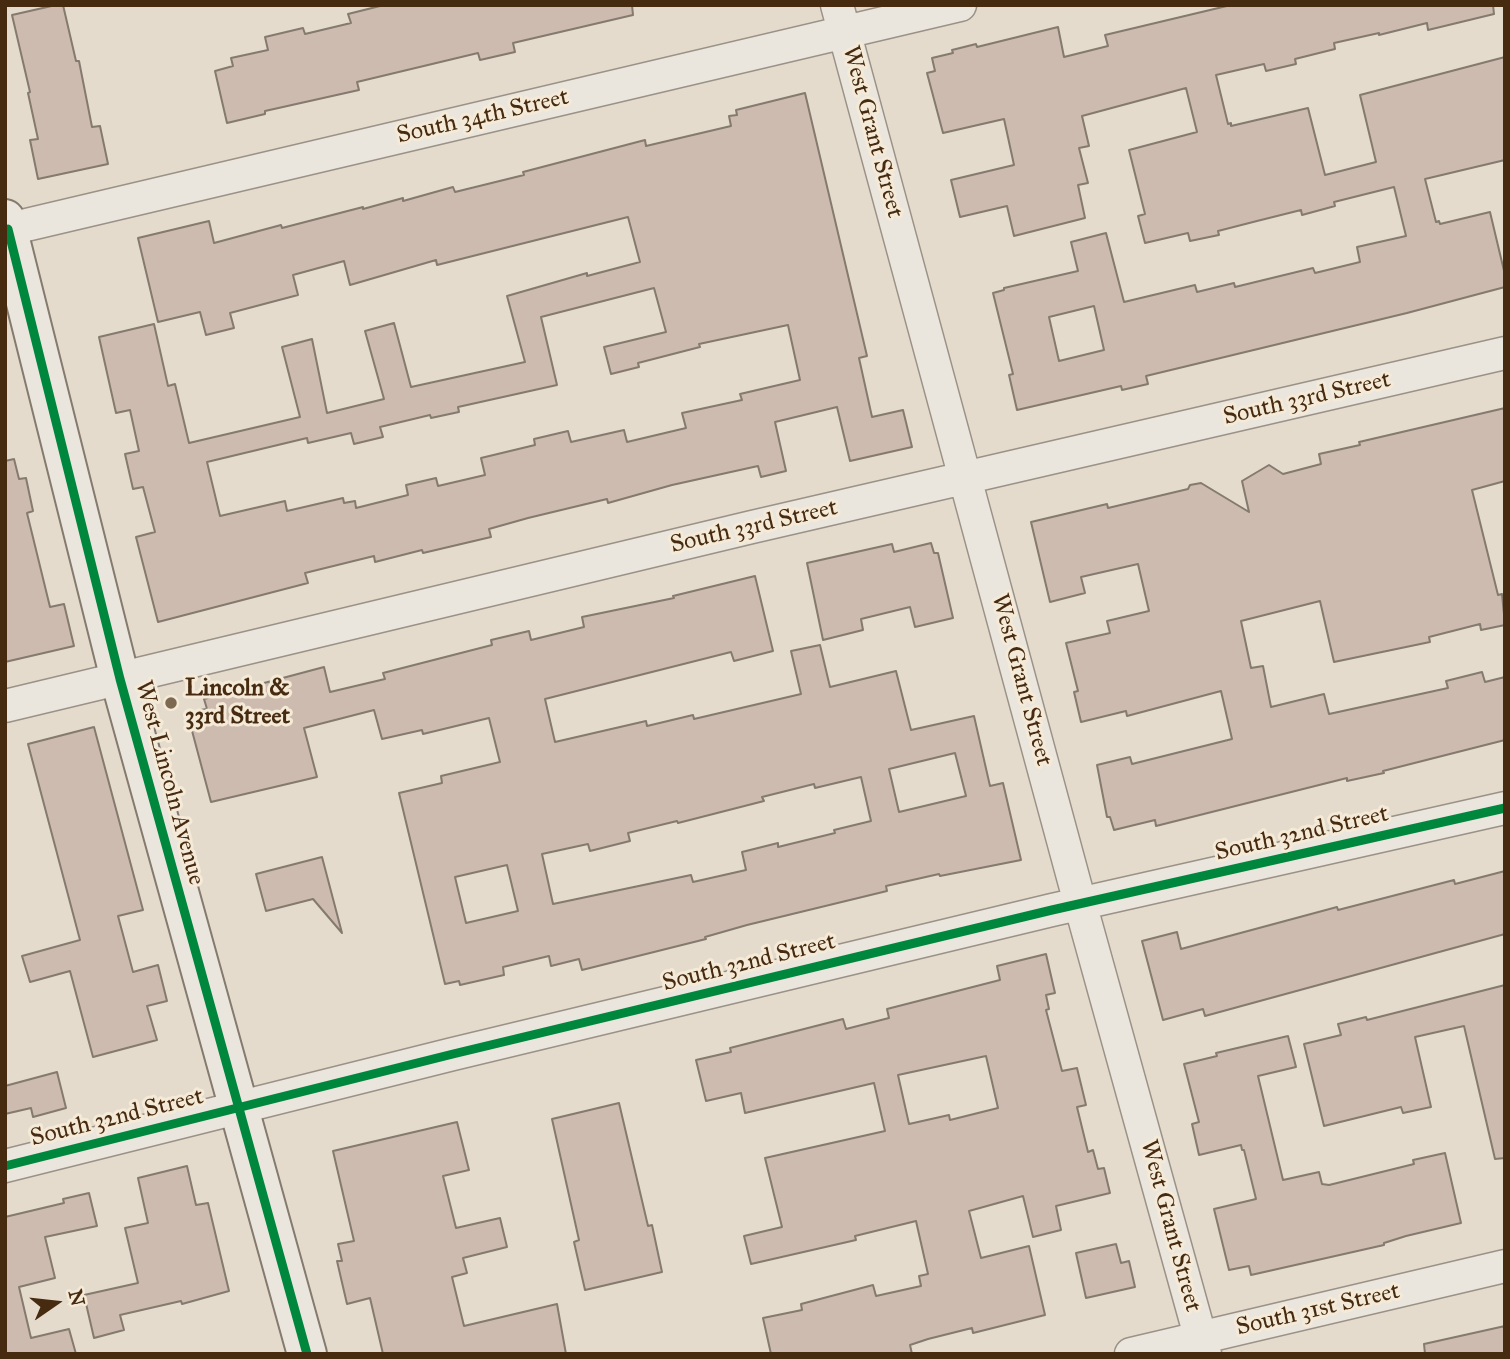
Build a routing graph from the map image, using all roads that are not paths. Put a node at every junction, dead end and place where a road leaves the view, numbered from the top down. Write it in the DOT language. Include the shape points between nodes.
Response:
graph roads {
  1 [pos="960,5"];
  2 [pos="841,19"];
  3 [pos="6,226"];
  4 [pos="1505,353"];
  5 [pos="966,477"];
  6 [pos="120,679"];
  7 [pos="5,706"];
  8 [pos="1505,808"];
  9 [pos="1080,903"];
  10 [pos="238,1107"];
  11 [pos="5,1166"];
  12 [pos="1505,1266"];
  13 [pos="1203,1346"];
  14 [pos="307,1354"];
  15 [pos="1131,1354"];
  1 -- 2 [label="street, South 34th Street"];
  2 -- 3 [label="street, South 34th Street" via="640,79"];
  2 -- 5 [label="street, West Grant Street"];
  3 -- 6 [label="main road, West Lincoln Avenue"];
  4 -- 5 [label="street, South 33rd Street"];
  5 -- 6 [label="street, South 33rd Street"];
  5 -- 9 [label="street, West Grant Street"];
  6 -- 7 [label="street, South 33rd Street"];
  6 -- 10 [label="main road, West Lincoln Avenue"];
  8 -- 9 [label="street, South 32nd Street"];
  9 -- 10 [label="street, South 32nd Street"];
  9 -- 13 [label="street, West Grant Street"];
  10 -- 11 [label="street, South 32nd Street"];
  10 -- 14 [label="main road, West Lincoln Avenue"];
  12 -- 13 [label="street, South 31st Street"];
  13 -- 15 [label="street, South 31st Street"];
}
